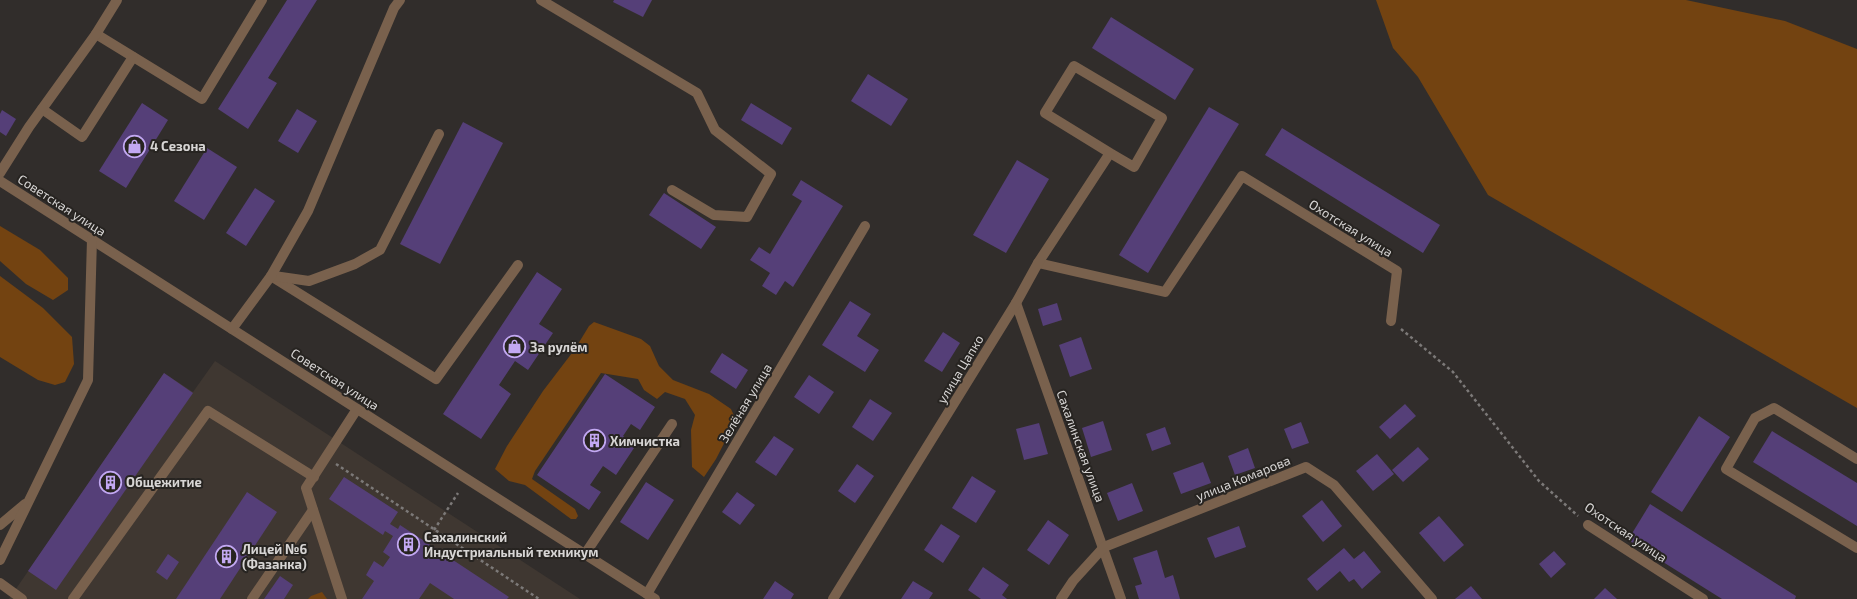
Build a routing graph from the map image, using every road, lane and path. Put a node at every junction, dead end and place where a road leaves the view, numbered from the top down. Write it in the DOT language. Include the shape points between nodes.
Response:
graph roads {
  1 [pos="117,0"];
  2 [pos="262,0"];
  3 [pos="400,0"];
  4 [pos="541,0"];
  5 [pos="96,34"];
  6 [pos="133,57"];
  7 [pos="42,109"];
  8 [pos="439,134"];
  9 [pos="1110,153"];
  10 [pos="0,173"];
  11 [pos="0,181"];
  12 [pos="672,190"];
  13 [pos="865,226"];
  14 [pos="92,239"];
  15 [pos="1038,263"];
  16 [pos="518,265"];
  17 [pos="270,276"];
  18 [pos="1016,303"];
  19 [pos="1391,321"];
  20 [pos="232,329"];
  21 [pos="357,409"];
  22 [pos="672,424"];
  23 [pos="326,458"];
  24 [pos="1857,459"];
  25 [pos="314,477"];
  26 [pos="458,493"];
  27 [pos="28,501"];
  28 [pos="313,510"];
  29 [pos="0,524"];
  30 [pos="1588,525"];
  31 [pos="434,530"];
  32 [pos="1104,547"];
  33 [pos="1857,548"];
  34 [pos="585,554"];
  35 [pos="0,560"];
  36 [pos="0,582"];
  37 [pos="651,596"];
  38 [pos="22,599"];
  39 [pos="73,599"];
  40 [pos="252,599"];
  41 [pos="342,599"];
  42 [pos="539,599"];
  43 [pos="833,599"];
  44 [pos="1061,599"];
  45 [pos="1121,599"];
  46 [pos="1432,599"];
  47 [pos="1703,599"];
  1 -- 5 [label="street"];
  2 -- 6 [label="street" via="202,99"];
  3 -- 17 [label="street" via="394,8 308,211"];
  4 -- 12 [label="street" via="697,93 716,130 771,174 747,217 714,215"];
  5 -- 6 [label="street"];
  5 -- 7 [label="street"];
  6 -- 7 [label="street" via="82,137"];
  7 -- 10 [label="street"];
  8 -- 17 [label="street" via="380,250 355,264 309,281"];
  9 -- 9 [label="street" via="1134,167 1162,118 1074,66 1045,113"];
  9 -- 15 [label="street, улица Цапко"];
  11 -- 14 [label="street, Советская улица"];
  13 -- 37 [label="street, Зелёная улица"];
  14 -- 20 [label="street, Советская улица"];
  14 -- 27 [label="street" via="88,380"];
  15 -- 18 [label="street, улица Цапко"];
  15 -- 19 [label="street, Охотская улица" via="1165,292 1242,176 1397,271"];
  16 -- 17 [label="street" via="436,379"];
  17 -- 20 [label="street"];
  18 -- 32 [label="street, Сахалинская улица"];
  18 -- 43 [label="street, улица Цапко"];
  19 -- 30 [label="path, Охотская улица" via="1453,372 1539,481"];
  20 -- 21 [label="street, Советская улица"];
  21 -- 23 [label="street"];
  21 -- 34 [label="street, Советская улица"];
  22 -- 34 [label="street"];
  23 -- 25 [label="street"];
  23 -- 31 [label="path"];
  24 -- 33 [label="street" via="1774,408 1756,418 1726,469"];
  25 -- 28 [label="street" via="306,488"];
  25 -- 39 [label="street" via="208,411"];
  26 -- 31 [label="path"];
  27 -- 29 [label="street"];
  27 -- 35 [label="street"];
  28 -- 40 [label="street"];
  28 -- 41 [label="street"];
  30 -- 47 [label="street, Охотская улица"];
  31 -- 42 [label="path"];
  32 -- 44 [label="street, улица Комарова" via="1073,581"];
  32 -- 45 [label="street, Сахалинская улица"];
  32 -- 46 [label="street, улица Комарова" via="1306,467 1334,485"];
  34 -- 37 [label="street, Советская улица"];
  36 -- 38 [label="street"];
}
